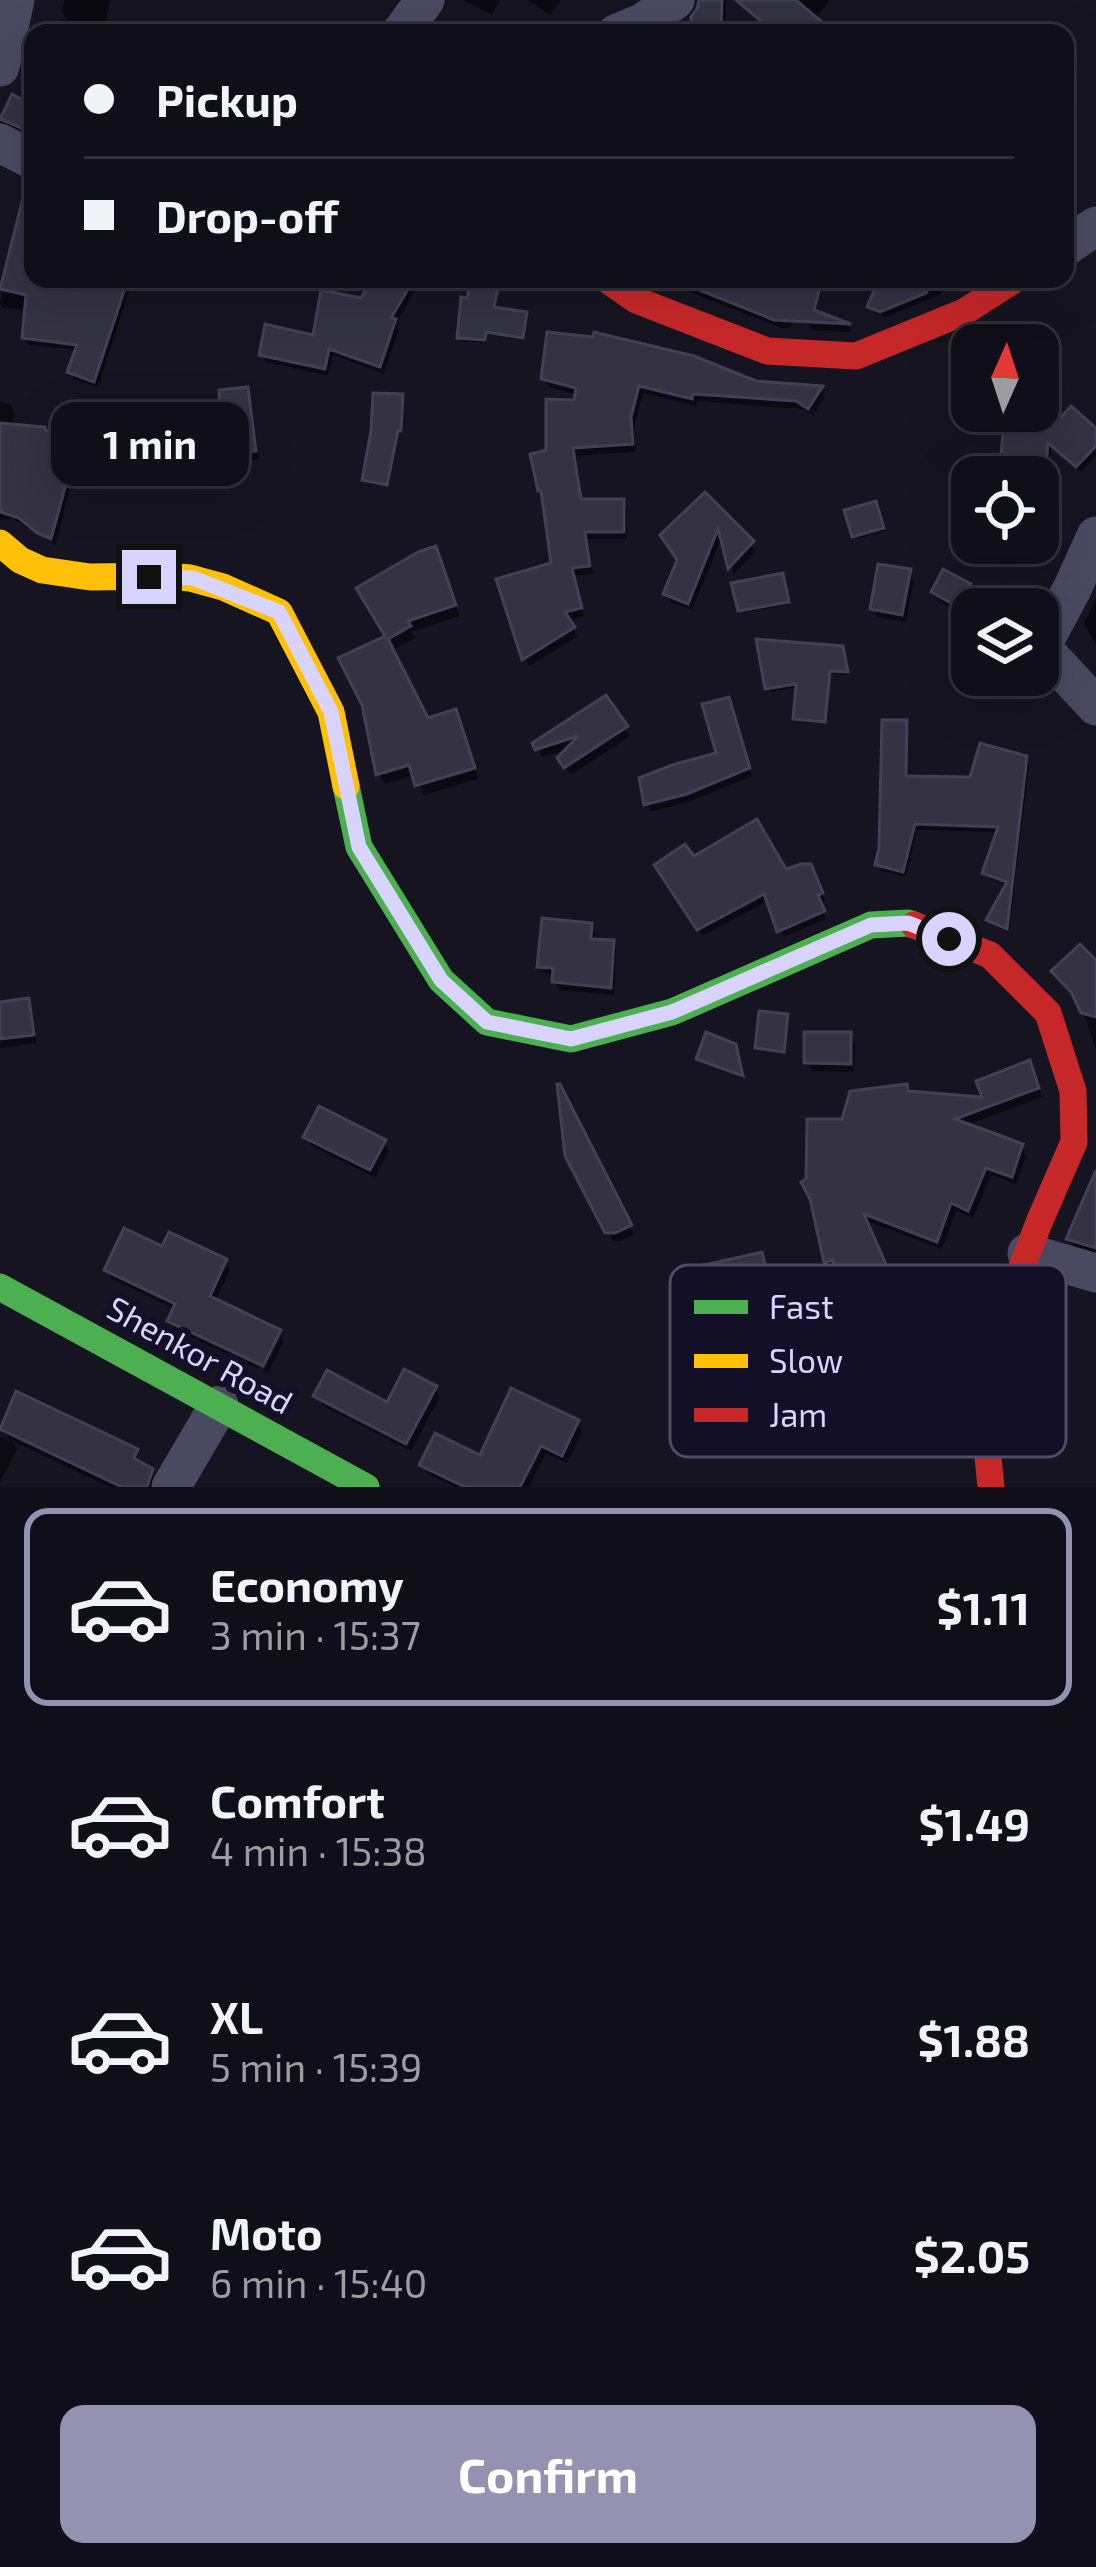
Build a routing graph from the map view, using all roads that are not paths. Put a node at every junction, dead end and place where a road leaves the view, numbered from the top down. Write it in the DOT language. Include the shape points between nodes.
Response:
graph roads {
  1 [pos="15,0"];
  2 [pos="676,0"];
  3 [pos="640,24"];
  4 [pos="0,67"];
  5 [pos="618,288"];
  6 [pos="1002,288"];
  7 [pos="1096,536"];
  8 [pos="0,543"];
  9 [pos="1096,706"];
  10 [pos="1084,1119"];
  11 [pos="1027,1253"];
  12 [pos="1022,1265"];
  13 [pos="1096,1273"];
  14 [pos="0,1287"];
  15 [pos="219,1405"];
  16 [pos="988,1457"];
  17 [pos="171,1487"];
  18 [pos="366,1487"];
  19 [pos="991,1487"];
  1 -- 4 [label="street"];
  2 -- 3 [label="street"];
  5 -- 6 [label="street" via="766,351 856,356"];
  7 -- 9 [label="street" via="1041,647"];
  8 -- 10 [label="street" via="62,576 193,578 279,612 331,712 359,847 441,980 487,1022 571,1039 672,1012 871,925 908,923 991,955 1048,1013"];
  10 -- 11 [label="street"];
  11 -- 12 [label="street"];
  11 -- 13 [label="street"];
  14 -- 15 [label="street, Shenkor Road"];
  15 -- 17 [label="street"];
  15 -- 18 [label="street, Shenkor Road"];
  16 -- 19 [label="street"];
}
